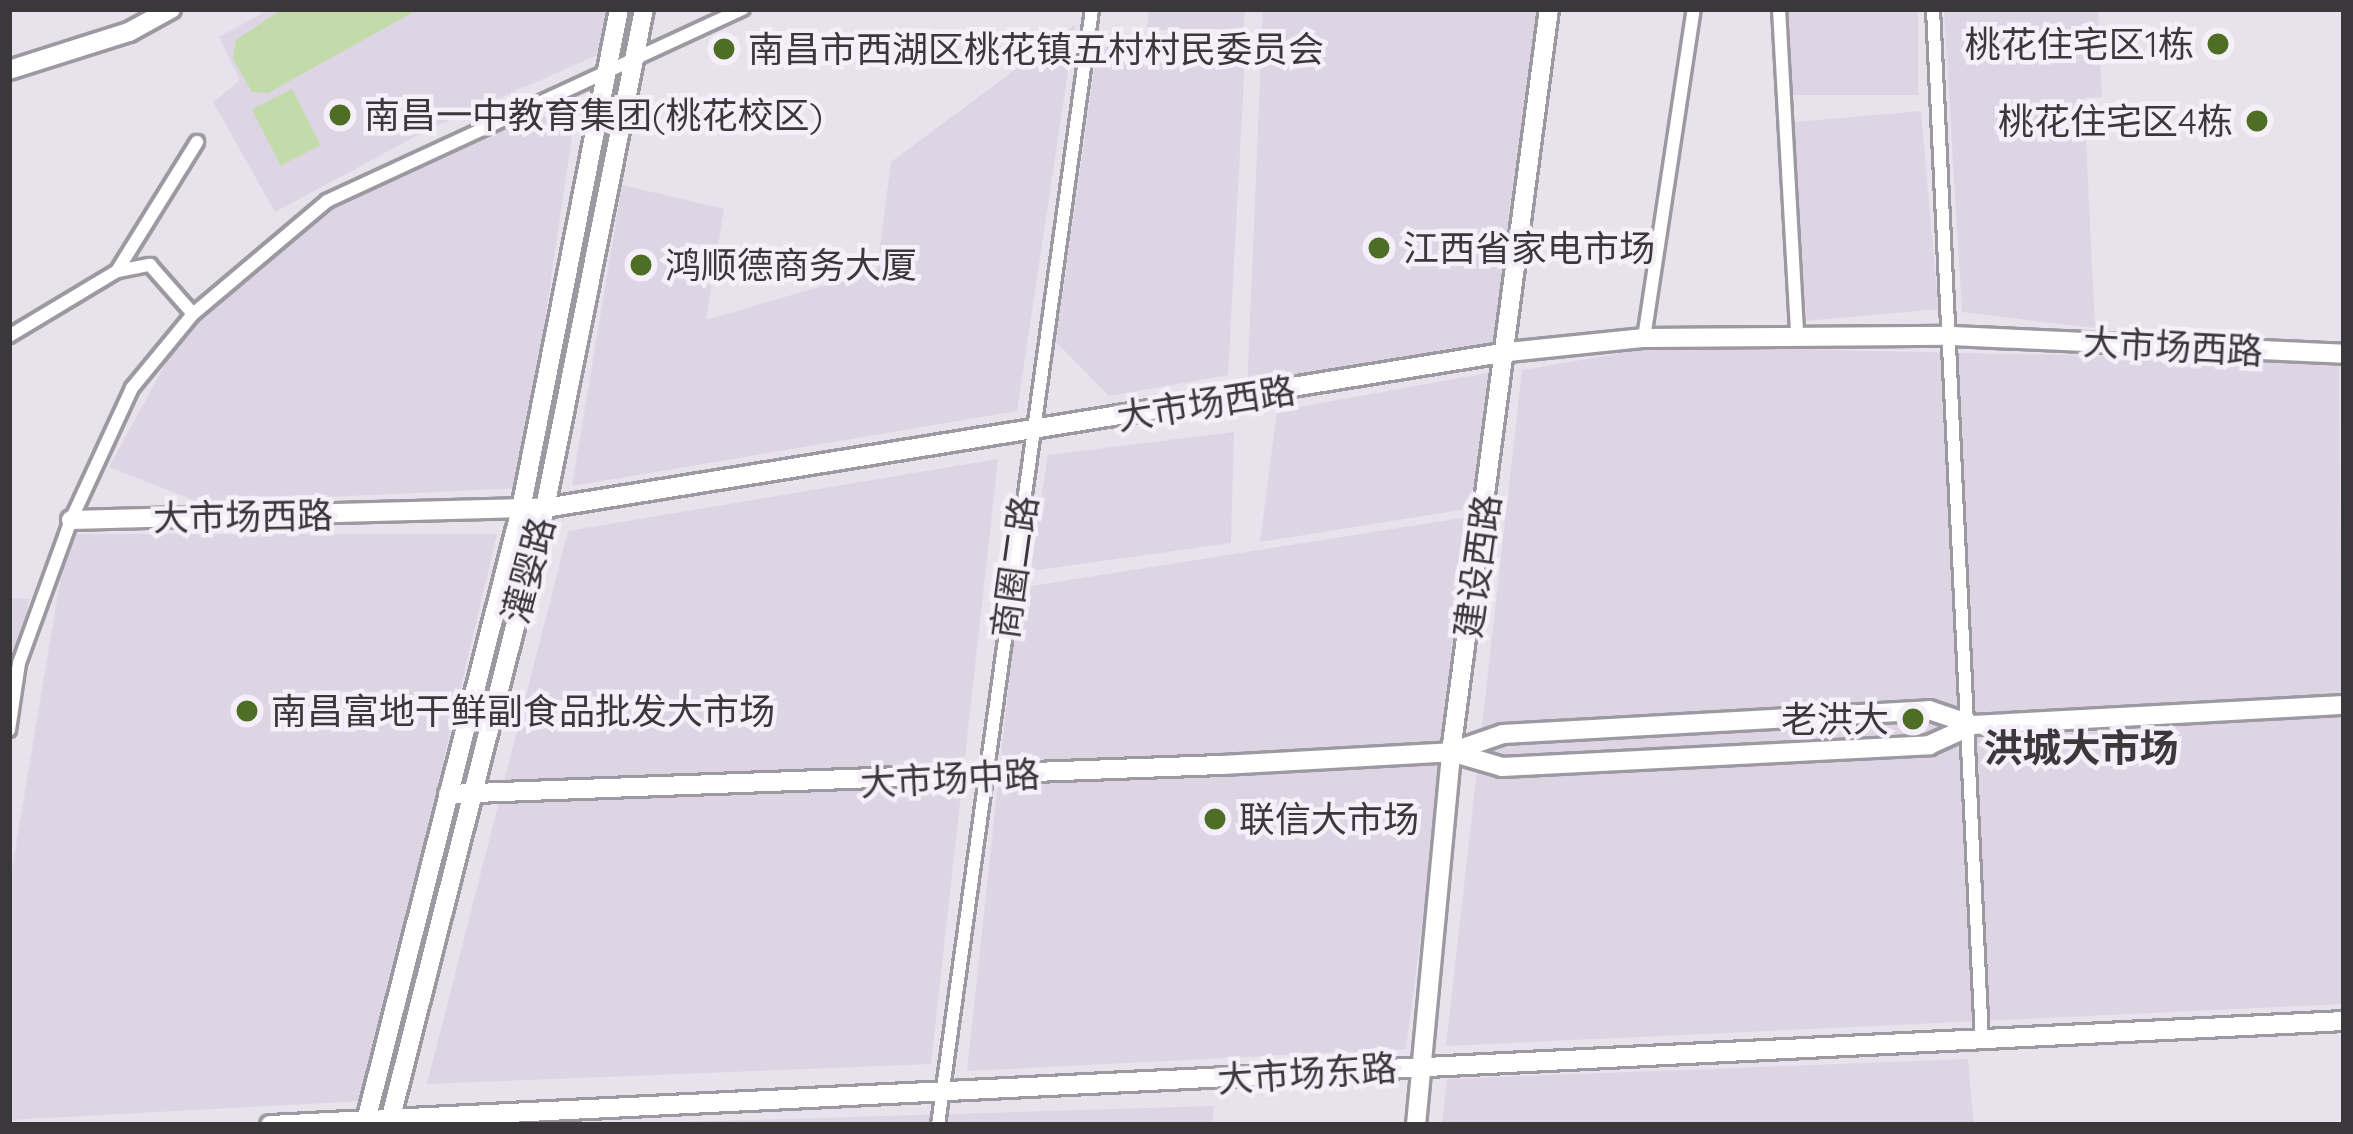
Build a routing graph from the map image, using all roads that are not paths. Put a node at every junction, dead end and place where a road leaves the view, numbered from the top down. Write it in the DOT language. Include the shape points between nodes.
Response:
graph roads {
  1 [pos="171,9"];
  2 [pos="619,9"];
  3 [pos="644,9"];
  4 [pos="743,9"];
  5 [pos="1092,9"];
  6 [pos="1553,9"];
  7 [pos="1694,9"];
  8 [pos="1779,9"];
  9 [pos="1933,9"];
  10 [pos="154,14"];
  11 [pos="635,54"];
  12 [pos="9,70"];
  13 [pos="605,73"];
  14 [pos="197,142"];
  15 [pos="117,271"];
  16 [pos="193,314"];
  17 [pos="1797,334"];
  18 [pos="1952,336"];
  19 [pos="9,337"];
  20 [pos="1644,338"];
  21 [pos="1512,351"];
  22 [pos="2344,354"];
  23 [pos="1032,430"];
  24 [pos="545,508"];
  25 [pos="521,509"];
  26 [pos="71,520"];
  27 [pos="2344,705"];
  28 [pos="1973,724"];
  29 [pos="9,730"];
  30 [pos="1457,752"];
  31 [pos="985,776"];
  32 [pos="470,793"];
  33 [pos="448,794"];
  34 [pos="2344,1021"];
  35 [pos="1982,1040"];
  36 [pos="1427,1065"];
  37 [pos="942,1093"];
  38 [pos="366,1123"];
  39 [pos="390,1123"];
  40 [pos="270,1125"];
  41 [pos="938,1125"];
  42 [pos="1420,1125"];
  1 -- 10 [label="street"];
  2 -- 13 [label="street, 灌婴路"];
  3 -- 11 [label="street, 灌婴路"];
  4 -- 11 [label="street"];
  5 -- 23 [label="street, 商圈二路"];
  6 -- 21 [label="street, 建设西路"];
  7 -- 20 [label="street"];
  8 -- 17 [label="street"];
  9 -- 18 [label="street"];
  10 -- 12 [label="street"];
  11 -- 13 [label="street"];
  11 -- 24 [label="street, 灌婴路"];
  13 -- 16 [label="street" via="327,201"];
  13 -- 25 [label="street, 灌婴路"];
  14 -- 15 [label="street"];
  15 -- 16 [label="street" via="150,265"];
  15 -- 19 [label="street"];
  16 -- 26 [label="street" via="132,388"];
  17 -- 18 [label="street, 大市场西路"];
  17 -- 20 [label="street, 大市场西路"];
  18 -- 22 [label="street, 大市场西路"];
  18 -- 28 [label="street"];
  20 -- 21 [label="street, 大市场西路"];
  21 -- 23 [label="street, 大市场西路"];
  21 -- 30 [label="street, 建设西路"];
  23 -- 24 [label="street, 大市场西路"];
  23 -- 31 [label="street, 商圈二路"];
  24 -- 25 [label="street, 大市场西路"];
  24 -- 32 [label="street, 灌婴路"];
  25 -- 26 [label="street, 大市场西路"];
  25 -- 33 [label="street, 灌婴路"];
  26 -- 29 [label="street" via="19,663"];
  27 -- 28 [label="street, 大市场中路"];
  28 -- 30 [label="street, 大市场中路" via="1929,710 1503,734"];
  28 -- 30 [label="street, 大市场中路" via="1929,745 1502,767"];
  28 -- 35 [label="street"];
  30 -- 31 [label="street, 大市场中路"];
  30 -- 36 [label="street, 建设西路"];
  31 -- 32 [label="street, 大市场中路"];
  31 -- 37 [label="street, 商圈二路"];
  32 -- 33 [label="street, 大市场中路"];
  32 -- 39 [label="street, 灌婴路"];
  33 -- 38 [label="street, 灌婴路"];
  34 -- 35 [label="street, 大市场东路"];
  35 -- 36 [label="street, 大市场东路"];
  36 -- 37 [label="street, 大市场东路"];
  36 -- 42 [label="street, 建设西路"];
  37 -- 39 [label="street, 大市场东路"];
  37 -- 41 [label="street, 商圈二路"];
  38 -- 39 [label="street, 大市场东路"];
  38 -- 40 [label="street, 大市场东路"];
}
